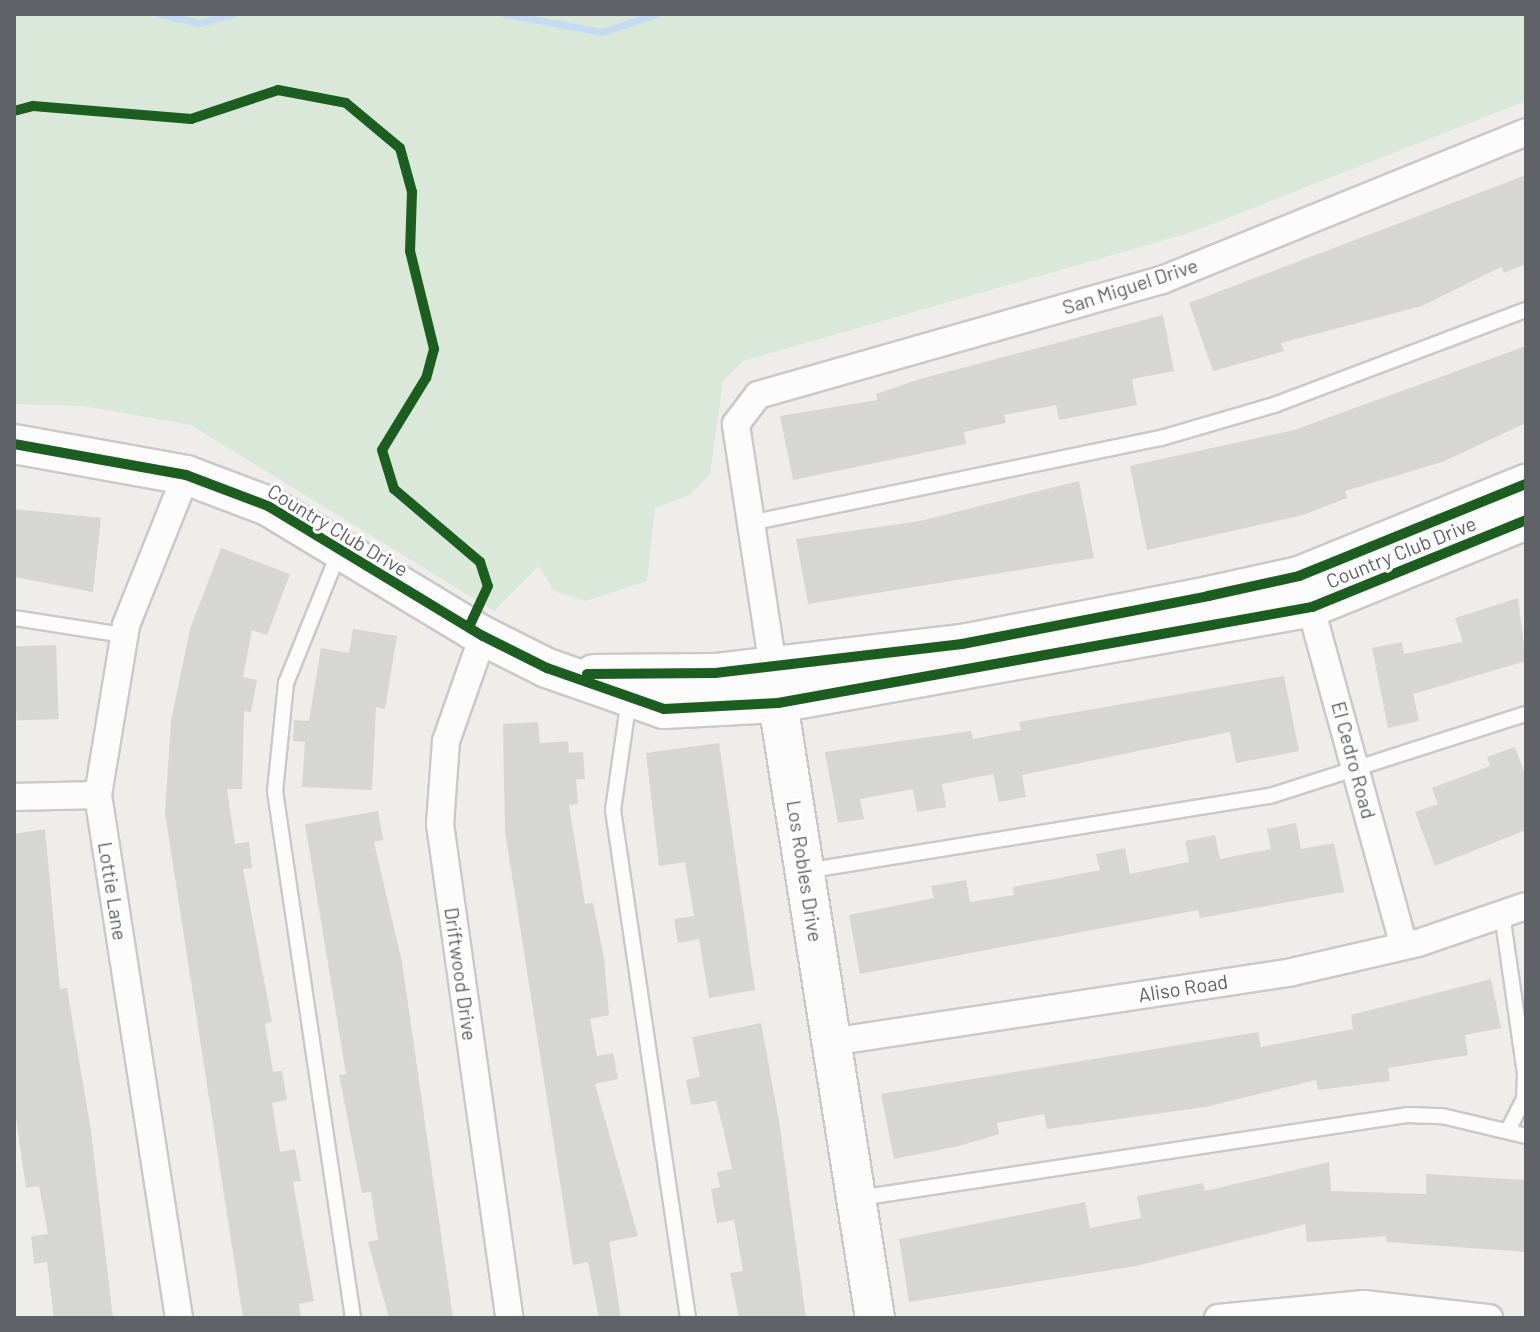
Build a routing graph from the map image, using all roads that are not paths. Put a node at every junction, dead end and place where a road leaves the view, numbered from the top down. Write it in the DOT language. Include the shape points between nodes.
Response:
graph roads {
  1 [pos="1526,132"];
  2 [pos="1526,310"];
  3 [pos="736,424"];
  4 [pos="14,444"];
  5 [pos="186,475"];
  6 [pos="1526,484"];
  7 [pos="1526,520"];
  8 [pos="750,523"];
  9 [pos="339,552"];
  10 [pos="1305,592"];
  11 [pos="14,618"];
  12 [pos="124,635"];
  13 [pos="483,636"];
  14 [pos="773,665"];
  15 [pos="583,675"];
  16 [pos="630,695"];
  17 [pos="778,703"];
  18 [pos="1526,714"];
  19 [pos="1358,773"];
  20 [pos="98,795"];
  21 [pos="14,797"];
  22 [pos="804,871"];
  23 [pos="1514,910"];
  24 [pos="1404,945"];
  25 [pos="831,1042"];
  26 [pos="1508,1130"];
  27 [pos="1526,1136"];
  28 [pos="856,1199"];
  29 [pos="179,1318"];
  30 [pos="353,1318"];
  31 [pos="509,1318"];
  32 [pos="688,1318"];
  33 [pos="875,1318"];
  34 [pos="1218,1318"];
  35 [pos="1489,1318"];
  1 -- 3 [label="street, San Miguel Drive" via="1162,280 758,395"];
  2 -- 8 [label="lane" via="1274,405 1161,438"];
  3 -- 8 [label="street, Los Robles Drive"];
  4 -- 5 [label="street, Country Club Drive"];
  5 -- 9 [label="street, Country Club Drive" via="268,506"];
  5 -- 12 [label="street, Lottie Lane"];
  6 -- 10 [label="street, Country Club Drive"];
  7 -- 10 [label="street, Country Club Drive"];
  8 -- 14 [label="street, Los Robles Drive"];
  9 -- 13 [label="street, Country Club Drive"];
  9 -- 30 [label="lane" via="286,683 275,791"];
  10 -- 14 [label="street, Country Club Drive" via="962,644"];
  10 -- 17 [label="street, Country Club Drive"];
  10 -- 19 [label="street, El Cedro Road"];
  11 -- 12 [label="lane"];
  12 -- 20 [label="street, Lottie Lane"];
  13 -- 15 [label="street, Country Club Drive" via="547,668"];
  13 -- 31 [label="street, Driftwood Drive" via="446,741 440,824"];
  14 -- 15 [label="street, Country Club Drive"];
  14 -- 17 [label="street, Los Robles Drive"];
  15 -- 16 [label="street, Country Club Drive"];
  16 -- 17 [label="street, Country Club Drive" via="664,709"];
  16 -- 32 [label="lane" via="613,810"];
  17 -- 22 [label="street, Los Robles Drive"];
  18 -- 19 [label="lane"];
  19 -- 22 [label="lane" via="1270,796"];
  19 -- 24 [label="street, El Cedro Road"];
  20 -- 21 [label="street"];
  20 -- 29 [label="street, Lottie Lane"];
  22 -- 25 [label="street, Los Robles Drive"];
  23 -- 24 [label="street, Aliso Road"];
  23 -- 26 [label="lane" via="1525,1073 1524,1099"];
  24 -- 25 [label="street, Aliso Road" via="1292,972"];
  25 -- 28 [label="street, Los Robles Drive"];
  26 -- 27 [label="lane"];
  26 -- 28 [label="lane" via="1407,1115"];
  28 -- 33 [label="street, Los Robles Drive"];
  34 -- 35 [label="street" via="1364,1304"];
}
